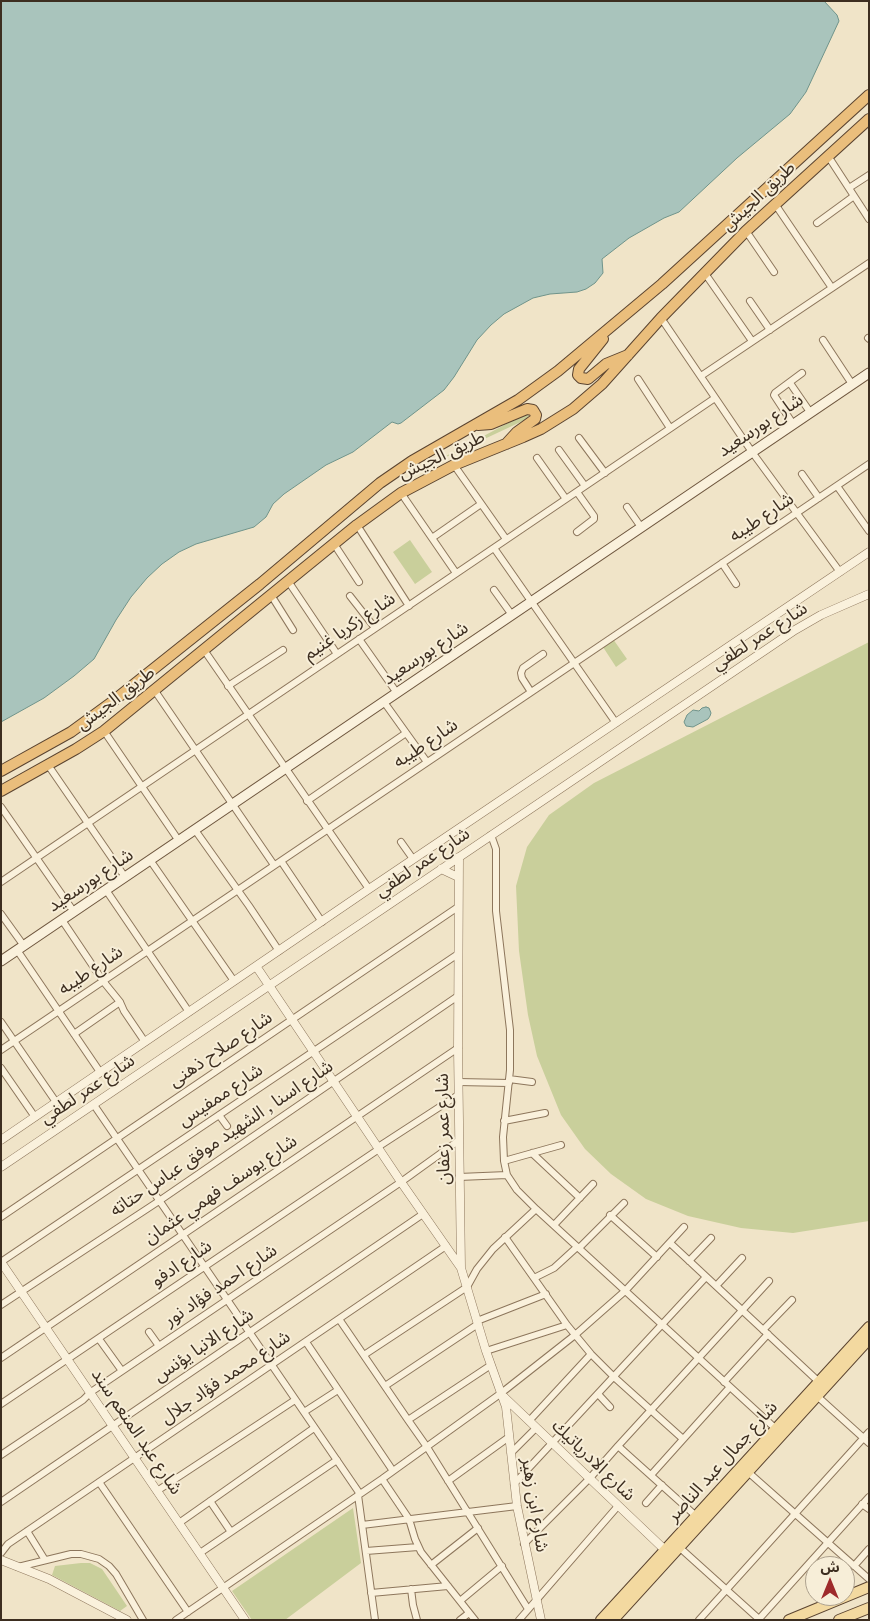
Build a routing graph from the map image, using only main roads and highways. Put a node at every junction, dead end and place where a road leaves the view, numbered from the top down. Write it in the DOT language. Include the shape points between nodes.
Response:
graph roads {
  1 [pos="869,95"];
  2 [pos="869,119"];
  3 [pos="610,327"];
  4 [pos="628,355"];
  5 [pos="869,373"];
  6 [pos="475,425"];
  7 [pos="506,445"];
  8 [pos="1,771"];
  9 [pos="1,792"];
  10 [pos="1,961"];
  11 [pos="869,1327"];
  12 [pos="869,1339"];
  13 [pos="869,1587"];
  14 [pos="861,1613"];
  15 [pos="601,1620"];
  16 [pos="613,1620"];
  17 [pos="789,1620"];
  18 [pos="839,1620"];
  1 -- 3 [label="highway, طريق الجيش" via="662,284"];
  2 -- 4 [label="highway, طريق الجيش" via="704,272"];
  3 -- 4 [label="highway" via="579,369 579,376 588,379 606,364"];
  3 -- 6 [label="highway, طريق الجيش" via="538,386"];
  4 -- 7 [label="highway, طريق الجيش" via="573,409"];
  5 -- 10 [label="main road, شارع بورسعيد"];
  6 -- 7 [label="highway" via="491,424 527,409 533,410 535,419"];
  6 -- 8 [label="highway, طريق الجيش" via="380,483 260,584 94,716"];
  7 -- 9 [label="highway, طريق الجيش" via="454,465 401,493 357,525 104,732"];
  11 -- 15 [label="main road, شارع جمال عبد الناصر"];
  12 -- 16 [label="main road, شارع جمال عبد الناصر"];
  13 -- 17 [label="main road"];
  14 -- 18 [label="main road"];
}
